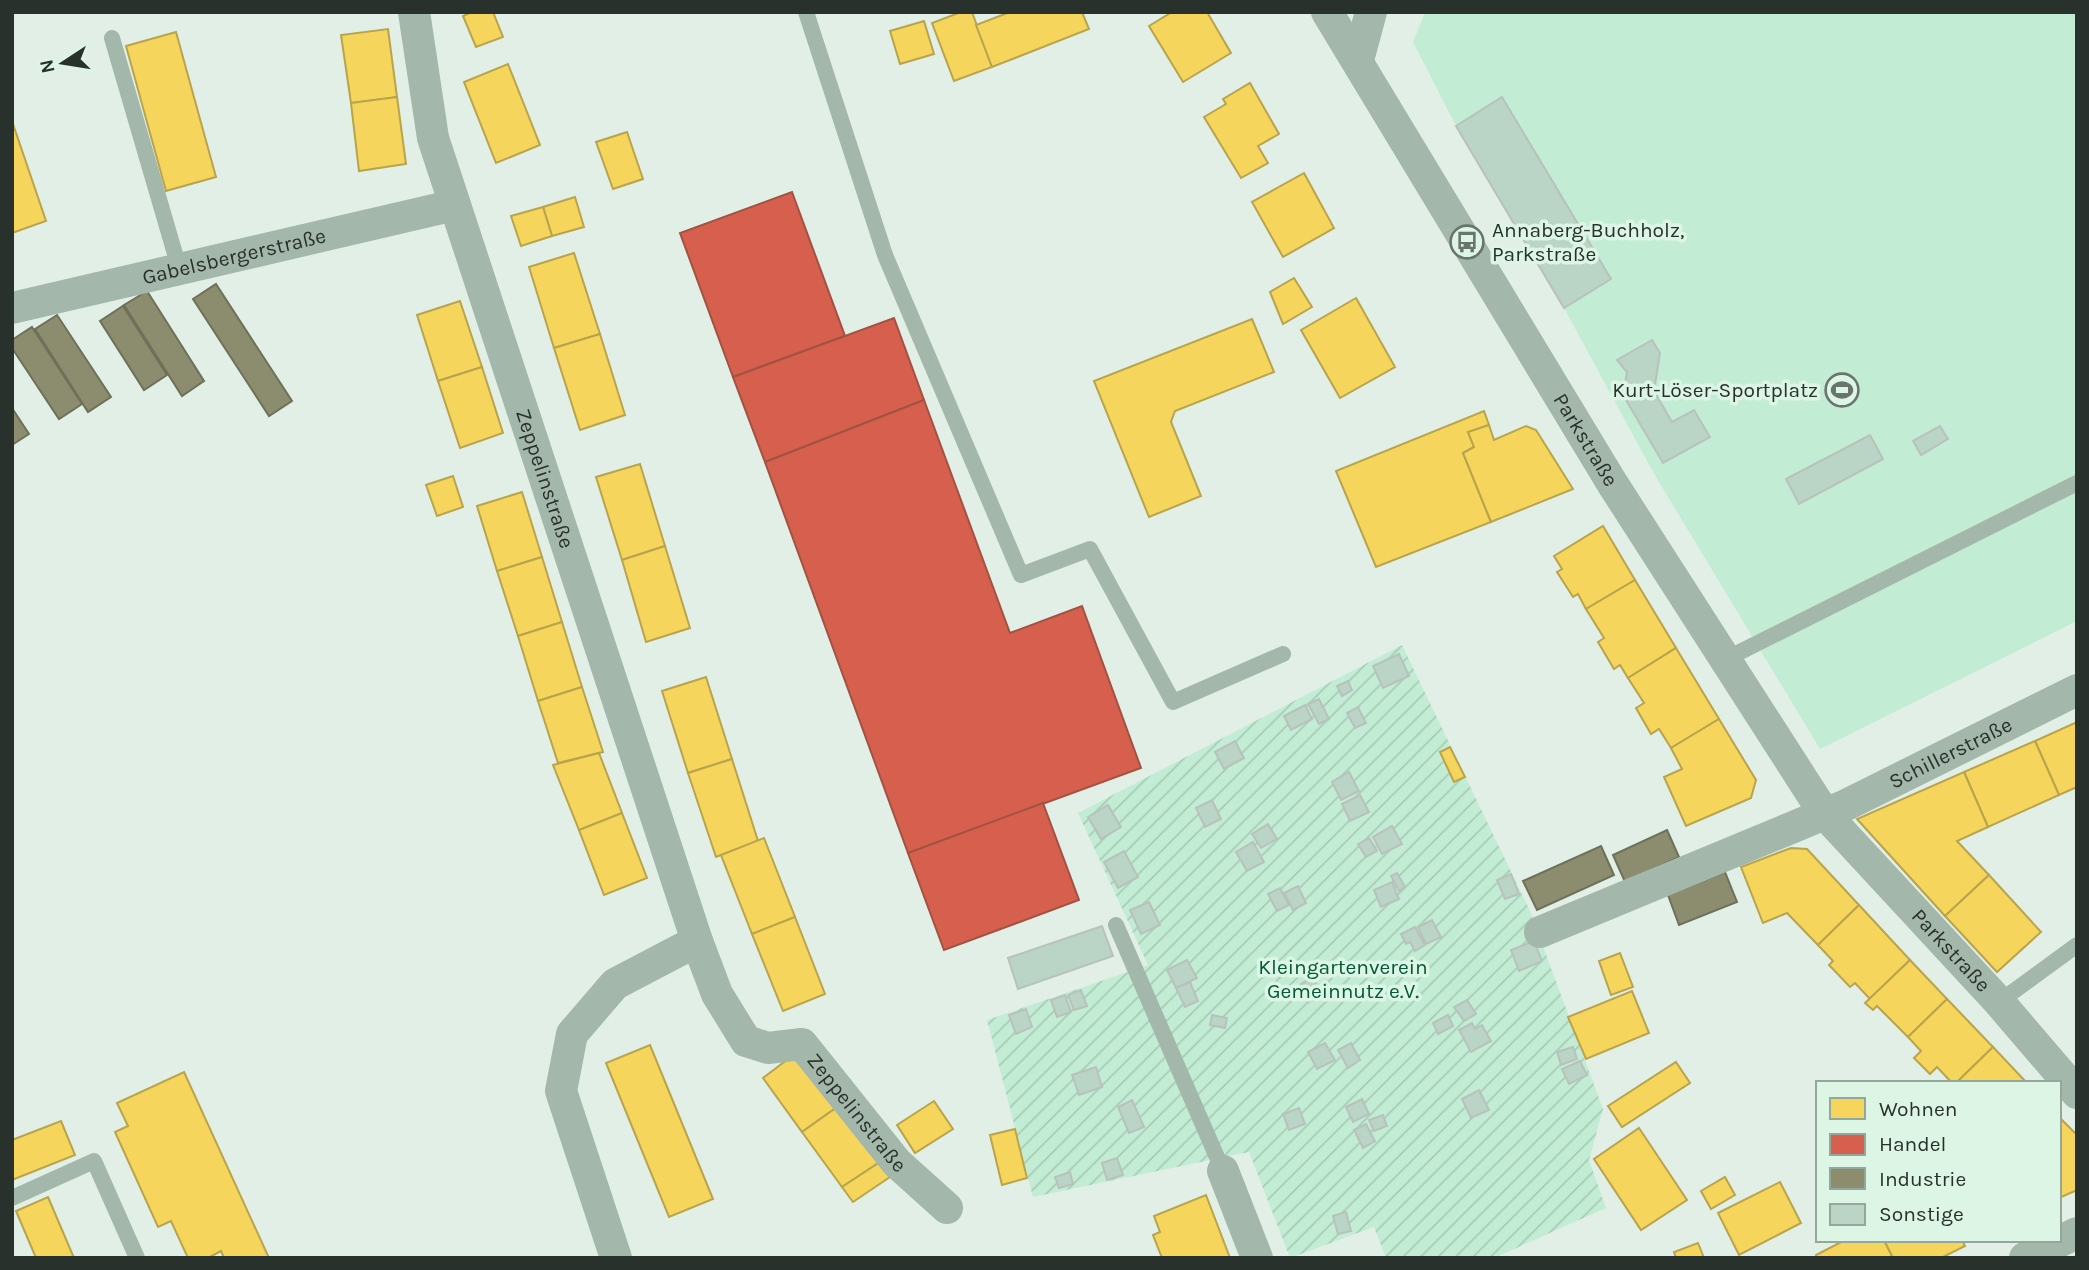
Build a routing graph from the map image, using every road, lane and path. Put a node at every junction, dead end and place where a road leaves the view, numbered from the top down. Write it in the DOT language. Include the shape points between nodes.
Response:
graph roads {
  1 [pos="414,12"];
  2 [pos="806,12"];
  3 [pos="1327,12"];
  4 [pos="1371,12"];
  5 [pos="112,38"];
  6 [pos="1358,60"];
  7 [pos="454,205"];
  8 [pos="180,271"];
  9 [pos="12,308"];
  10 [pos="2077,483"];
  11 [pos="1283,654"];
  12 [pos="1727,659"];
  13 [pos="2077,690"];
  14 [pos="1824,813"];
  15 [pos="1116,925"];
  16 [pos="1540,932"];
  17 [pos="697,941"];
  18 [pos="2077,945"];
  19 [pos="1998,1002"];
  20 [pos="2077,1093"];
  21 [pos="1223,1171"];
  22 [pos="12,1198"];
  23 [pos="947,1208"];
  24 [pos="2077,1233"];
  25 [pos="2061,1241"];
  26 [pos="2058,1242"];
  27 [pos="137,1258"];
  28 [pos="617,1258"];
  29 [pos="1257,1258"];
  30 [pos="2025,1258"];
  1 -- 7 [label="street, Zeppelinstraße" via="433,138"];
  2 -- 11 [label="lane" via="886,255 1021,575 1090,549 1173,702"];
  3 -- 6 [label="street, Parkstraße"];
  4 -- 6 [label="street"];
  5 -- 8 [label="lane"];
  6 -- 12 [label="street, Parkstraße" via="1612,482"];
  7 -- 8 [label="street, Gabelsbergerstraße"];
  7 -- 17 [label="street, Zeppelinstraße"];
  8 -- 9 [label="street, Gabelsbergerstraße"];
  10 -- 12 [label="lane"];
  12 -- 14 [label="street, Parkstraße"];
  13 -- 14 [label="street, Schillerstraße"];
  14 -- 16 [label="street"];
  14 -- 19 [label="street, Parkstraße"];
  15 -- 21 [label="lane"];
  17 -- 23 [label="street, Zeppelinstraße" via="717,995 746,1041 768,1048 802,1044 897,1163"];
  17 -- 28 [label="street" via="615,984 572,1034 561,1091"];
  18 -- 19 [label="lane"];
  19 -- 20 [label="street, Parkstraße"];
  21 -- 29 [label="street"];
  22 -- 27 [label="lane" via="94,1161"];
  24 -- 25 [label="street"];
  26 -- 30 [label="street"];
}
